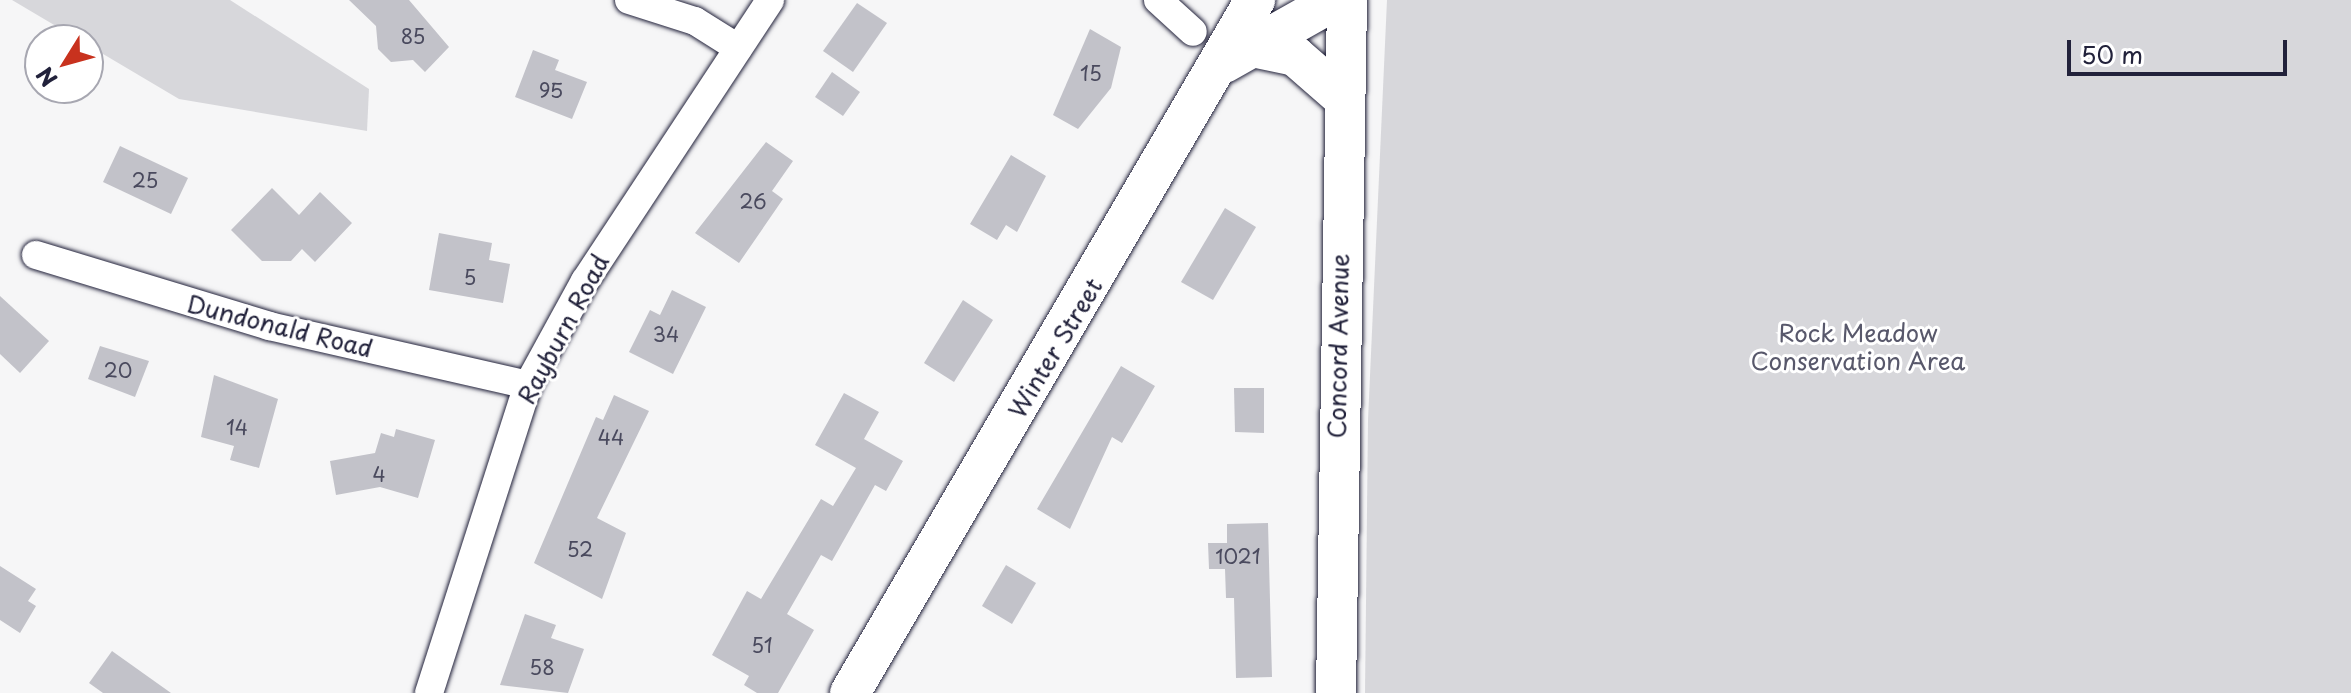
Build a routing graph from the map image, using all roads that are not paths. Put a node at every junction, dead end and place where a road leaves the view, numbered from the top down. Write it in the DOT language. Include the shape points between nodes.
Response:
graph roads {
  1 [pos="629,0"];
  2 [pos="770,0"];
  3 [pos="1158,0"];
  4 [pos="1255,0"];
  5 [pos="1336,0"];
  6 [pos="1347,0"];
  7 [pos="1193,32"];
  8 [pos="738,48"];
  9 [pos="1238,55"];
  10 [pos="1342,97"];
  11 [pos="36,255"];
  12 [pos="528,385"];
  13 [pos="429,693"];
  14 [pos="850,693"];
  15 [pos="1336,693"];
  1 -- 8 [label="street" via="695,21"];
  2 -- 8 [label="street, Rayburn Road"];
  3 -- 7 [label="street"];
  4 -- 9 [label="main road, Winter Street"];
  5 -- 9 [label="main road"];
  6 -- 10 [label="main road, Concord Avenue"];
  8 -- 12 [label="street, Rayburn Road" via="585,281"];
  9 -- 10 [label="main road" via="1295,56"];
  9 -- 14 [label="main road, Winter Street"];
  10 -- 15 [label="main road, Concord Avenue"];
  11 -- 12 [label="street, Dundonald Road" via="269,326"];
  12 -- 13 [label="street, Rayburn Road"];
}
